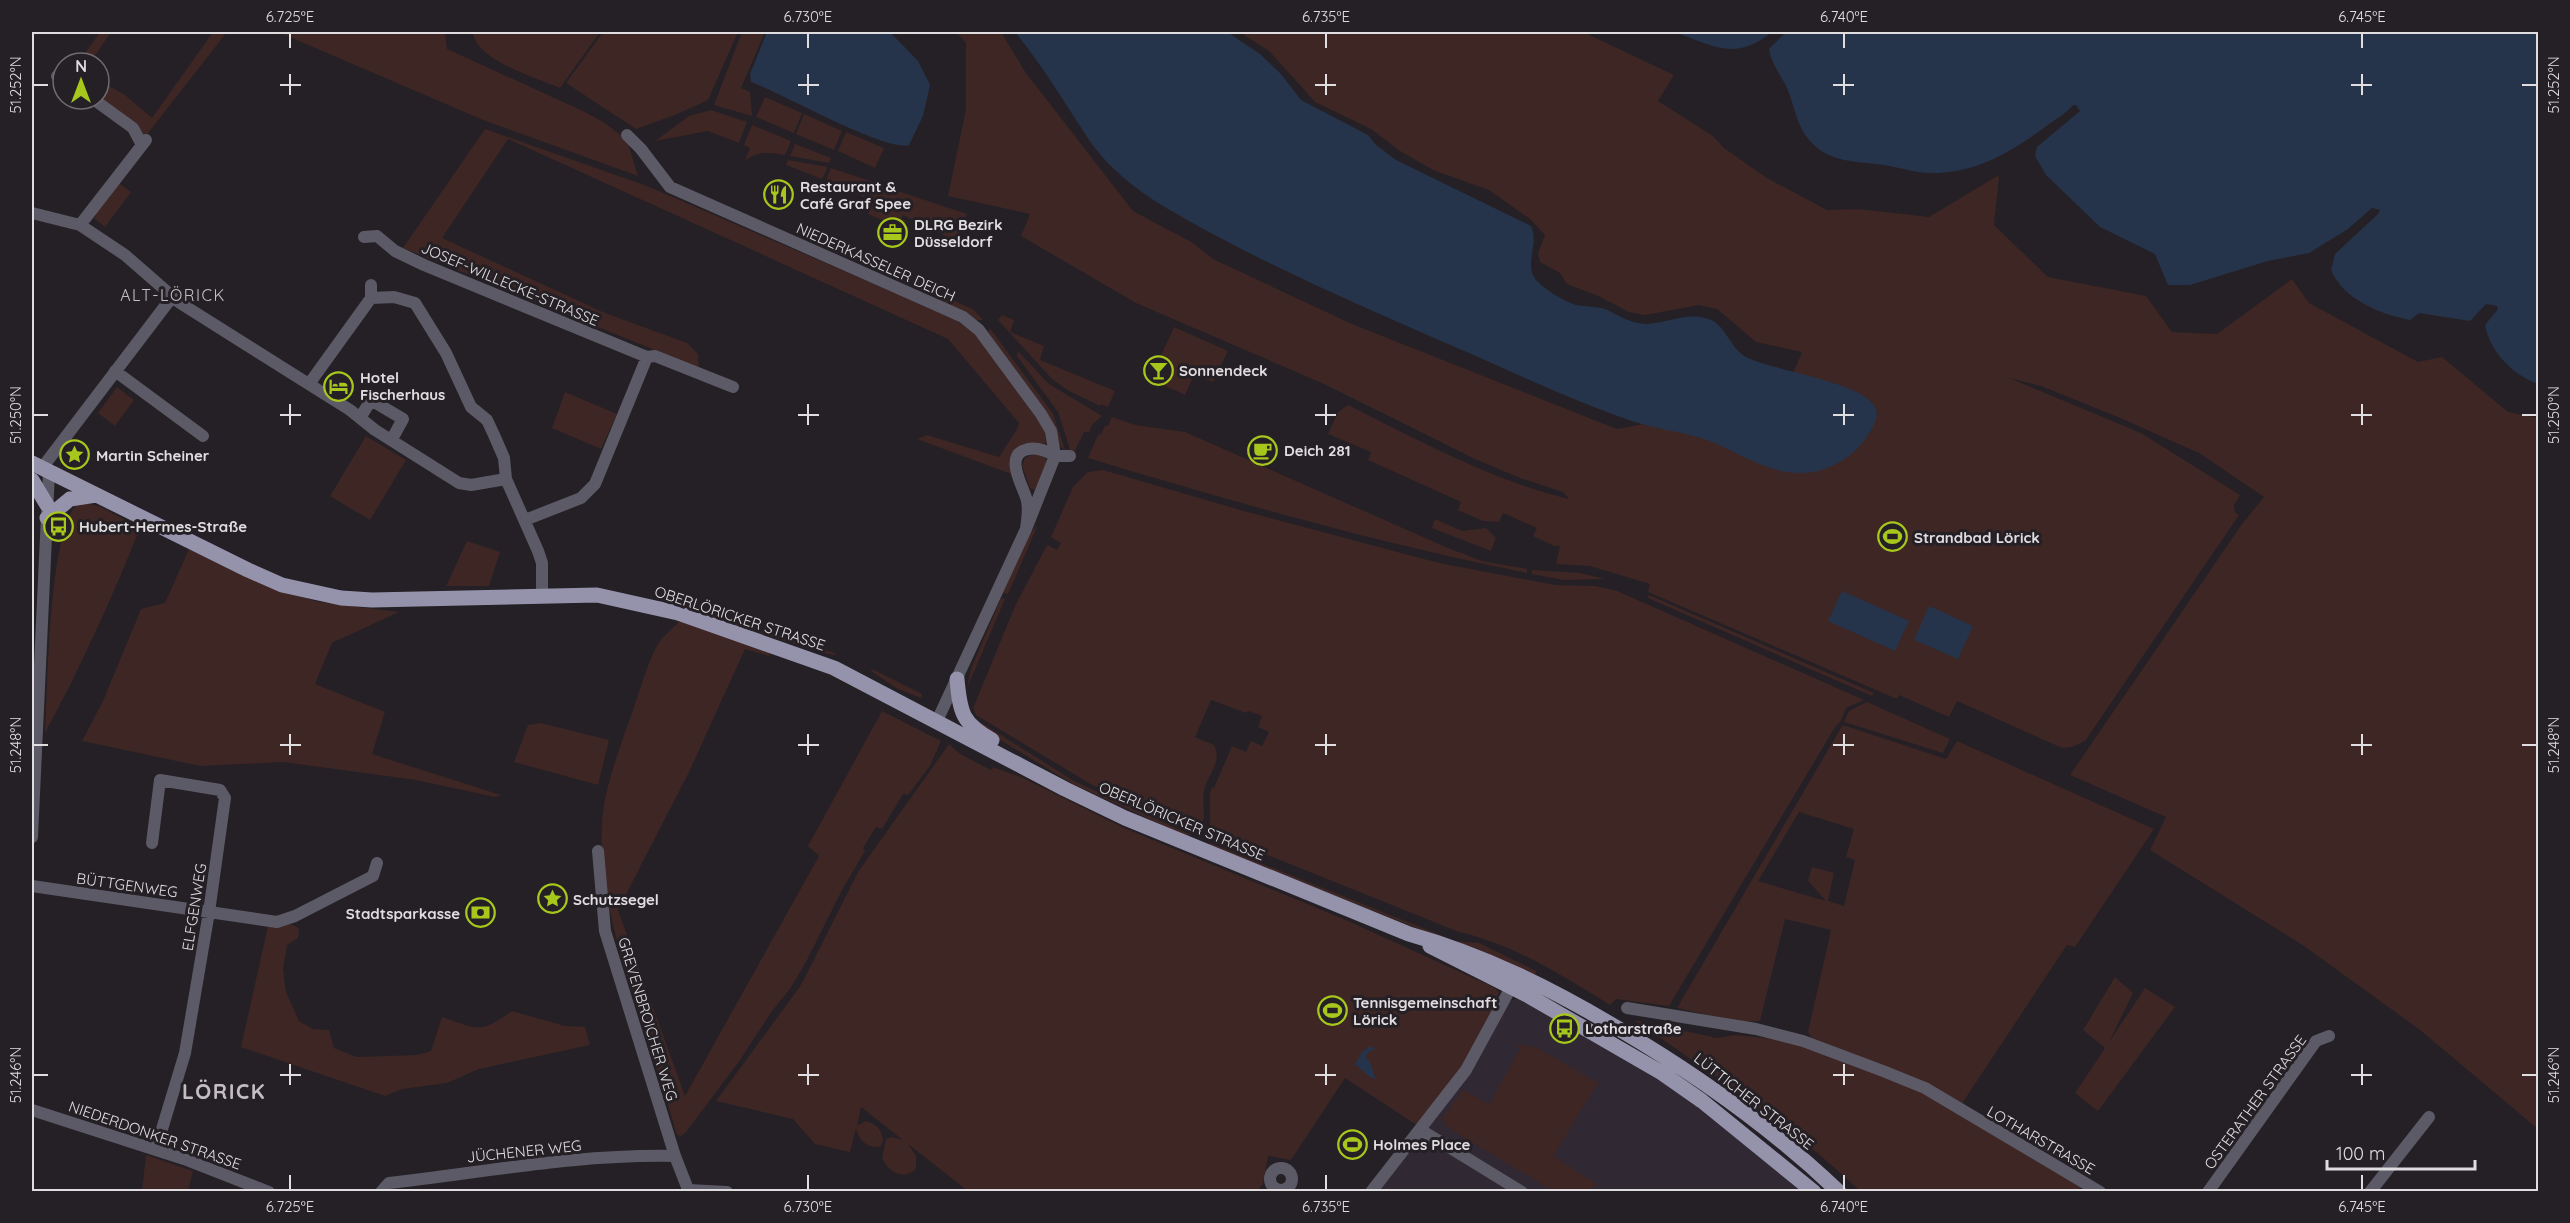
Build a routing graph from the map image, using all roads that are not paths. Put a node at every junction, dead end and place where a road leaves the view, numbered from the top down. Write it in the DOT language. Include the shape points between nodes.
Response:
graph roads {
  1 [pos="110,111"];
  2 [pos="627,135"];
  3 [pos="32,213"];
  4 [pos="80,225"];
  5 [pos="364,237"];
  6 [pos="172,297"];
  7 [pos="647,357"];
  8 [pos="115,371"];
  9 [pos="309,384"];
  10 [pos="733,387"];
  11 [pos="360,418"];
  12 [pos="203,436"];
  13 [pos="392,439"];
  14 [pos="1055,456"];
  15 [pos="1070,456"];
  16 [pos="41,467"];
  17 [pos="506,479"];
  18 [pos="32,480"];
  19 [pos="96,495"];
  20 [pos="47,512"];
  21 [pos="525,520"];
  22 [pos="1026,529"];
  23 [pos="542,595"];
  24 [pos="957,679"];
  25 [pos="937,721"];
  26 [pos="34,728"];
  27 [pos="1025,768"];
  28 [pos="32,837"];
  29 [pos="152,843"];
  30 [pos="598,851"];
  31 [pos="377,863"];
  32 [pos="32,886"];
  33 [pos="209,912"];
  34 [pos="1515,980"];
  35 [pos="1627,1008"];
  36 [pos="2329,1036"];
  37 [pos="32,1110"];
  38 [pos="2429,1117"];
  39 [pos="1421,1130"];
  40 [pos="156,1149"];
  41 [pos="675,1156"];
  42 [pos="268,1191"];
  43 [pos="381,1191"];
  44 [pos="689,1191"];
  45 [pos="727,1191"];
  46 [pos="1371,1191"];
  47 [pos="1522,1191"];
  48 [pos="1814,1191"];
  49 [pos="1839,1191"];
  50 [pos="2100,1191"];
  51 [pos="2208,1191"];
  52 [pos="2370,1191"];
  1 -- 4 [label="street" via="133,128 144,142"];
  2 -- 14 [label="street, NIEDERKASSELER DEICH" via="670,187 974,325 1041,414 1051,431"];
  3 -- 4 [label="street"];
  4 -- 6 [label="street" via="125,255"];
  5 -- 7 [label="street, JOSEF-WILLECKE-STRASSE" via="377,236 395,251 424,265"];
  6 -- 8 [label="street"];
  6 -- 9 [label="street"];
  7 -- 10 [label="street, JOSEF-WILLECKE-STRASSE" via="655,356"];
  7 -- 21 [label="street" via="595,484 581,498"];
  8 -- 12 [label="street"];
  8 -- 16 [label="street"];
  9 -- 11 [label="street"];
  9 -- 17 [label="street" via="371,291 415,303 446,353 471,407 487,420 504,458"];
  11 -- 13 [label="street"];
  11 -- 13 [label="street" via="371,400 403,419"];
  13 -- 17 [label="street" via="459,483 471,485"];
  14 -- 15 [label="street"];
  14 -- 22 [label="street"];
  14 -- 22 [label="street" via="1034,448 1018,455 1016,477 1026,497"];
  16 -- 19 [label="main road, OBERLÖRICKER STRASSE"];
  16 -- 20 [label="street"];
  17 -- 21 [label="street"];
  18 -- 20 [label="main road"];
  19 -- 20 [label="main road" via="70,499"];
  19 -- 23 [label="main road, OBERLÖRICKER STRASSE" via="282,585 315,594 372,600"];
  20 -- 26 [label="street"];
  21 -- 23 [label="street" via="542,563"];
  22 -- 24 [label="street"];
  23 -- 25 [label="main road, OBERLÖRICKER STRASSE" via="597,595 678,613 834,668"];
  24 -- 25 [label="street"];
  24 -- 27 [label="main road" via="960,705 969,725 1019,755"];
  25 -- 27 [label="main road, OBERLÖRICKER STRASSE"];
  26 -- 28 [label="street"];
  27 -- 34 [label="main road, OBERLÖRICKER STRASSE" via="1125,818 1409,934 1449,945"];
  29 -- 33 [label="street, ELFGENWEG" via="160,780 220,790 225,798"];
  30 -- 41 [label="street, GREVENBROICHER WEG" via="605,931"];
  31 -- 33 [label="street, BÜTTGENWEG" via="373,876 277,922"];
  32 -- 33 [label="street, BÜTTGENWEG"];
  33 -- 40 [label="street, ELFGENWEG" via="185,1053"];
  34 -- 39 [label="street" via="1466,1070"];
  34 -- 48 [label="main road" via="1702,1101"];
  34 -- 49 [label="main road, LÜTTICHER STRASSE" via="1569,999 1668,1058 1750,1117"];
  35 -- 50 [label="street, LOTHARSTRASSE" via="1756,1029 1803,1041 1883,1071 1925,1088"];
  36 -- 51 [label="street, OSTERATHER STRASSE" via="2316,1041"];
  37 -- 40 [label="street, NIEDERDONKER STRASSE"];
  38 -- 52 [label="street"];
  39 -- 46 [label="street"];
  39 -- 47 [label="street"];
  40 -- 42 [label="street, NIEDERDONKER STRASSE"];
  41 -- 43 [label="street, JÜCHENER WEG" via="506,1166 389,1183"];
  41 -- 44 [label="street, GREVENBROICHER WEG"];
  44 -- 45 [label="street"];
}
